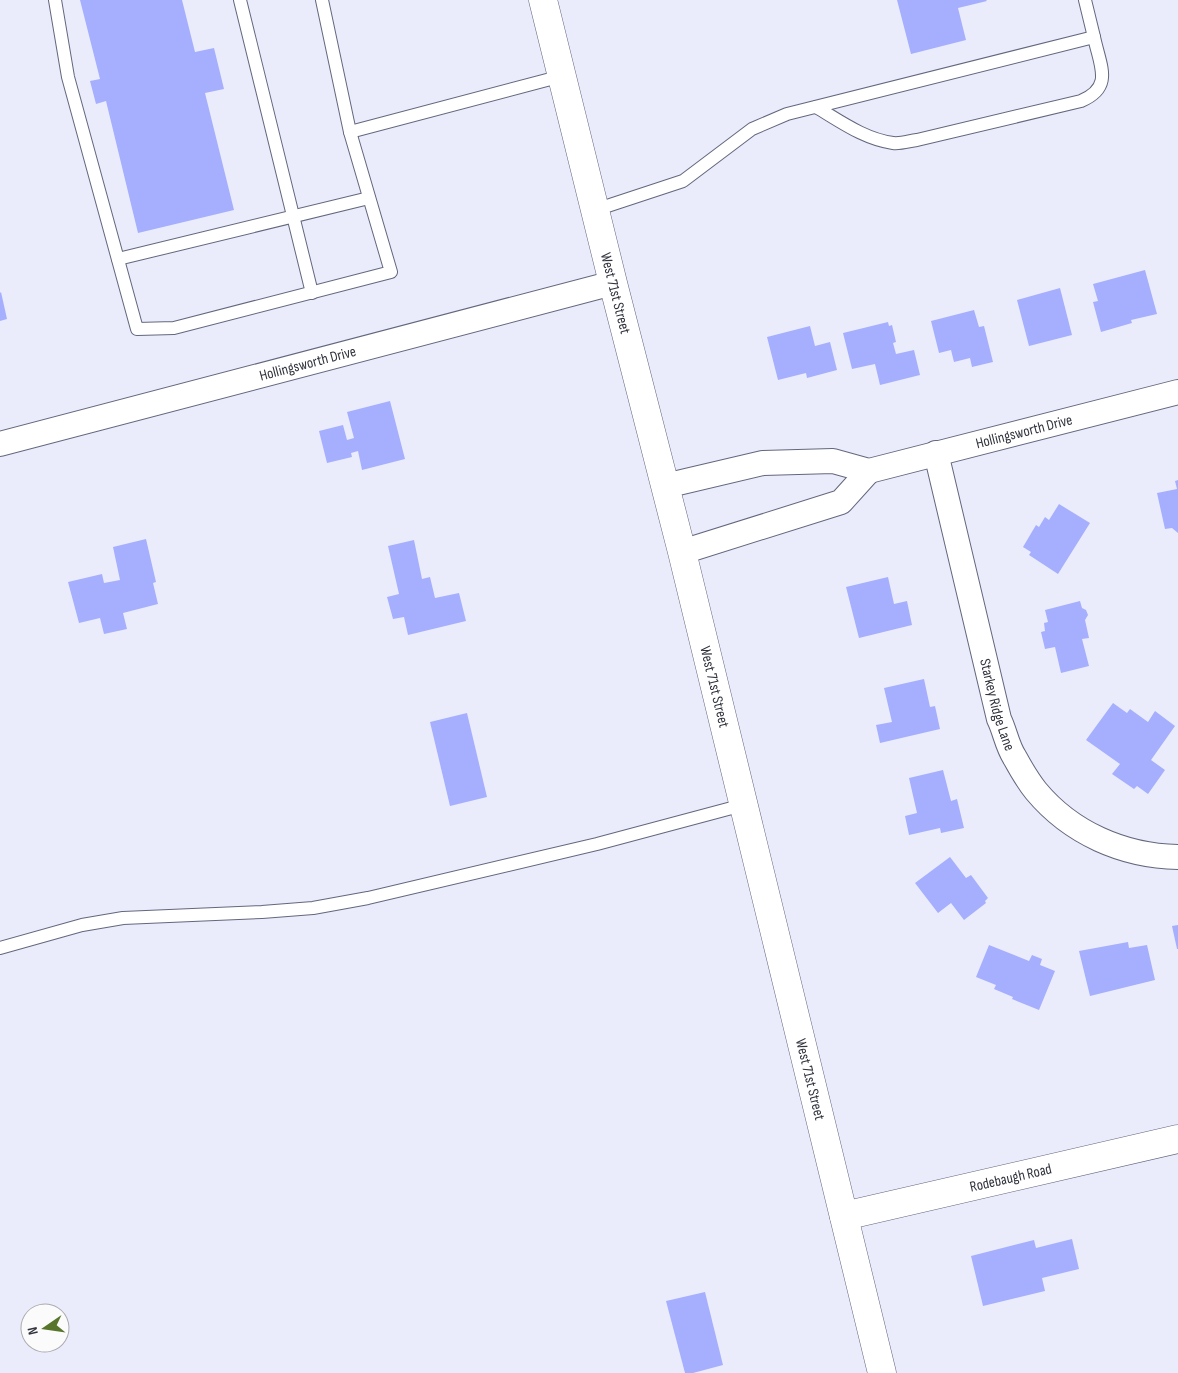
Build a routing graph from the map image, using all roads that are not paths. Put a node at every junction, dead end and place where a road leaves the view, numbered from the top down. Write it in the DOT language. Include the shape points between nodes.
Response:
graph roads {
  1 [pos="55,0"];
  2 [pos="240,0"];
  3 [pos="322,0"];
  4 [pos="543,0"];
  5 [pos="1085,0"];
  6 [pos="1094,37"];
  7 [pos="562,76"];
  8 [pos="816,106"];
  9 [pos="350,132"];
  10 [pos="369,198"];
  11 [pos="595,210"];
  12 [pos="293,215"];
  13 [pos="118,258"];
  14 [pos="613,283"];
  15 [pos="312,293"];
  16 [pos="1178,392"];
  17 [pos="0,444"];
  18 [pos="936,453"];
  19 [pos="869,471"];
  20 [pos="665,486"];
  21 [pos="682,552"];
  22 [pos="744,805"];
  23 [pos="1178,857"];
  24 [pos="0,948"];
  25 [pos="1178,1139"];
  26 [pos="844,1216"];
  27 [pos="882,1373"];
  1 -- 13 [label="lane" via="68,77"];
  2 -- 12 [label="lane"];
  3 -- 9 [label="lane"];
  4 -- 7 [label="main road, West 71st Street"];
  5 -- 6 [label="lane"];
  6 -- 8 [label="lane"];
  6 -- 8 [label="lane" via="1103,80 1093,96 1080,101 895,144 857,131"];
  7 -- 9 [label="lane"];
  7 -- 11 [label="main road, West 71st Street"];
  8 -- 11 [label="lane" via="752,129 684,181"];
  9 -- 10 [label="lane"];
  10 -- 12 [label="lane"];
  10 -- 15 [label="lane" via="391,272"];
  11 -- 14 [label="main road, West 71st Street"];
  12 -- 13 [label="lane"];
  12 -- 15 [label="lane"];
  13 -- 15 [label="lane" via="137,329 174,328"];
  14 -- 17 [label="street, Hollingsworth Drive"];
  14 -- 20 [label="main road, West 71st Street"];
  16 -- 18 [label="street, Hollingsworth Drive"];
  18 -- 19 [label="street, Hollingsworth Drive"];
  18 -- 23 [label="street, Starkey Ridge Lane" via="999,719 1014,757 1036,791 1081,830 1116,847"];
  19 -- 20 [label="street" via="833,461 763,463"];
  19 -- 21 [label="street" via="841,502"];
  20 -- 21 [label="main road, West 71st Street"];
  21 -- 22 [label="main road, West 71st Street"];
  22 -- 24 [label="lane" via="368,898 313,908 123,918 82,925"];
  22 -- 26 [label="main road, West 71st Street"];
  25 -- 26 [label="main road, Rodebaugh Road"];
  26 -- 27 [label="main road, West 71st Street"];
}
